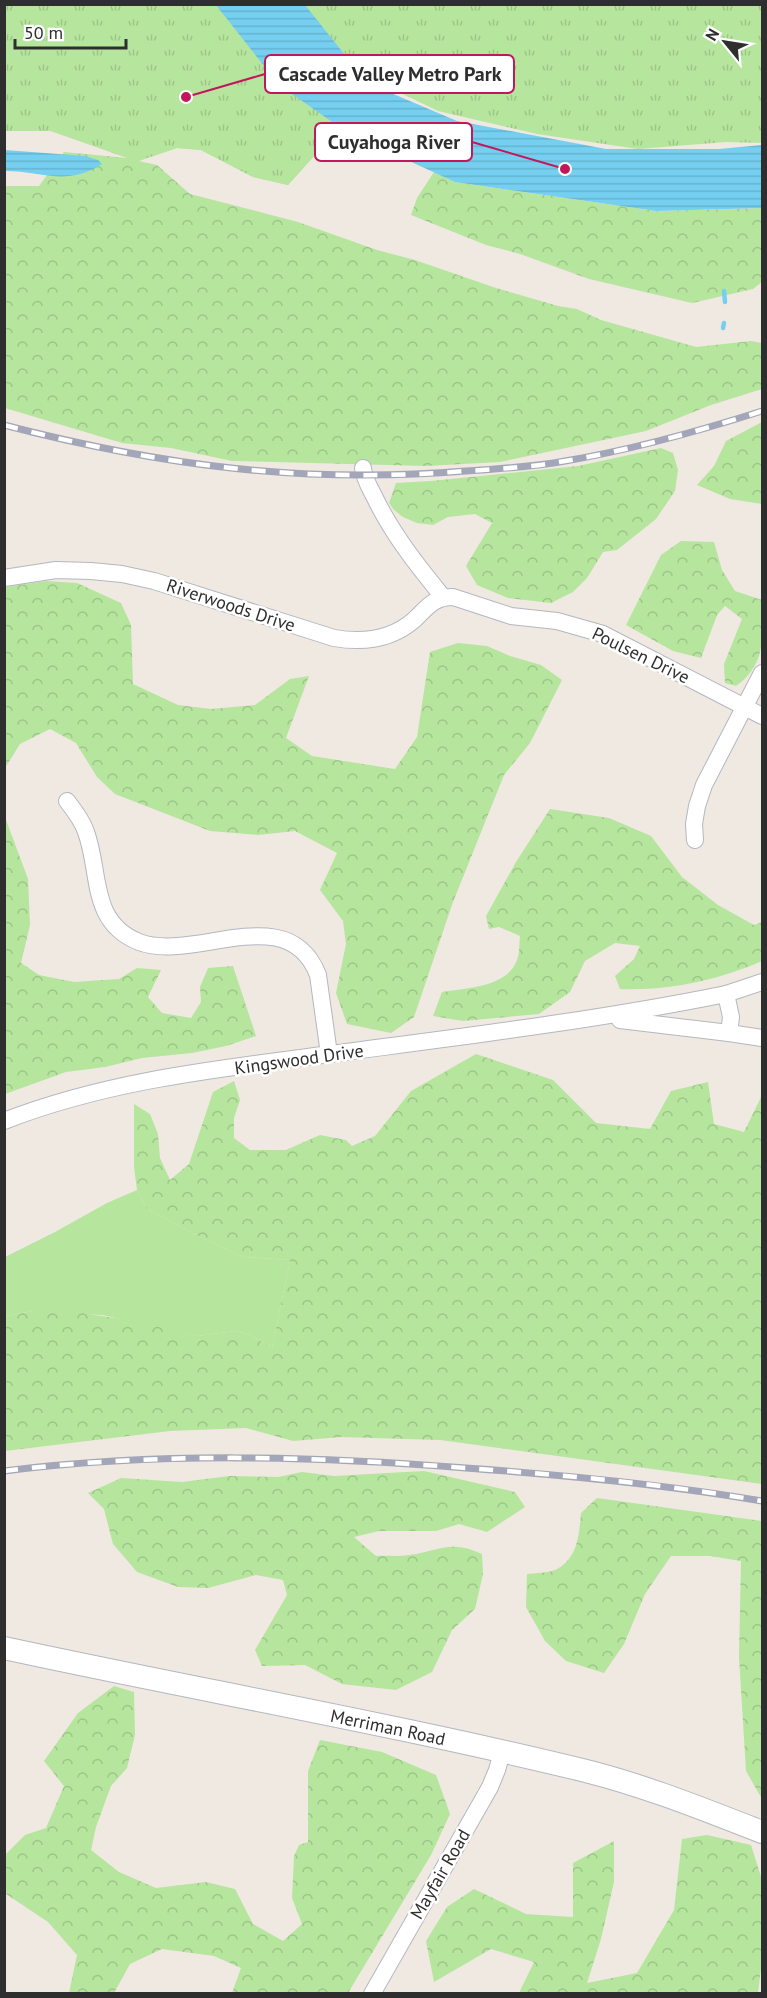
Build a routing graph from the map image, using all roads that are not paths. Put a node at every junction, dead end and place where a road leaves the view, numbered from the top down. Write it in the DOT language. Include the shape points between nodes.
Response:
graph roads {
  1 [pos="363,468"];
  2 [pos="4,578"];
  3 [pos="443,597"];
  4 [pos="762,673"];
  5 [pos="744,707"];
  6 [pos="762,716"];
  7 [pos="67,801"];
  8 [pos="695,840"];
  9 [pos="762,982"];
  10 [pos="726,994"];
  11 [pos="598,1018"];
  12 [pos="729,1033"];
  13 [pos="762,1038"];
  14 [pos="329,1054"];
  15 [pos="4,1121"];
  16 [pos="4,1648"];
  17 [pos="502,1752"];
  18 [pos="762,1832"];
  19 [pos="372,1994"];
  1 -- 3 [label="street" via="378,504 406,552"];
  2 -- 3 [label="street, Riverwoods Drive" via="56,570 122,574 353,641 370,641 398,631 431,602"];
  3 -- 5 [label="street, Poulsen Drive" via="510,616 557,621 603,634"];
  4 -- 5 [label="street"];
  5 -- 6 [label="street, Poulsen Drive"];
  5 -- 8 [label="street" via="704,785 694,824"];
  7 -- 14 [label="street" via="86,832 106,914 127,936 149,945 174,946 254,935 291,943 303,951 318,975"];
  9 -- 10 [label="street, Kingswood Drive"];
  10 -- 11 [label="street, Kingswood Drive"];
  10 -- 12 [label="street"];
  11 -- 12 [label="street, Kingswood Drive"];
  11 -- 14 [label="street, Kingswood Drive"];
  12 -- 13 [label="street, Kingswood Drive"];
  14 -- 15 [label="street, Kingswood Drive" via="133,1083 55,1102"];
  16 -- 17 [label="main road, Merriman Road"];
  17 -- 18 [label="main road, Merriman Road" via="592,1773"];
  17 -- 19 [label="street, Mayfair Road" via="490,1787"];
}
